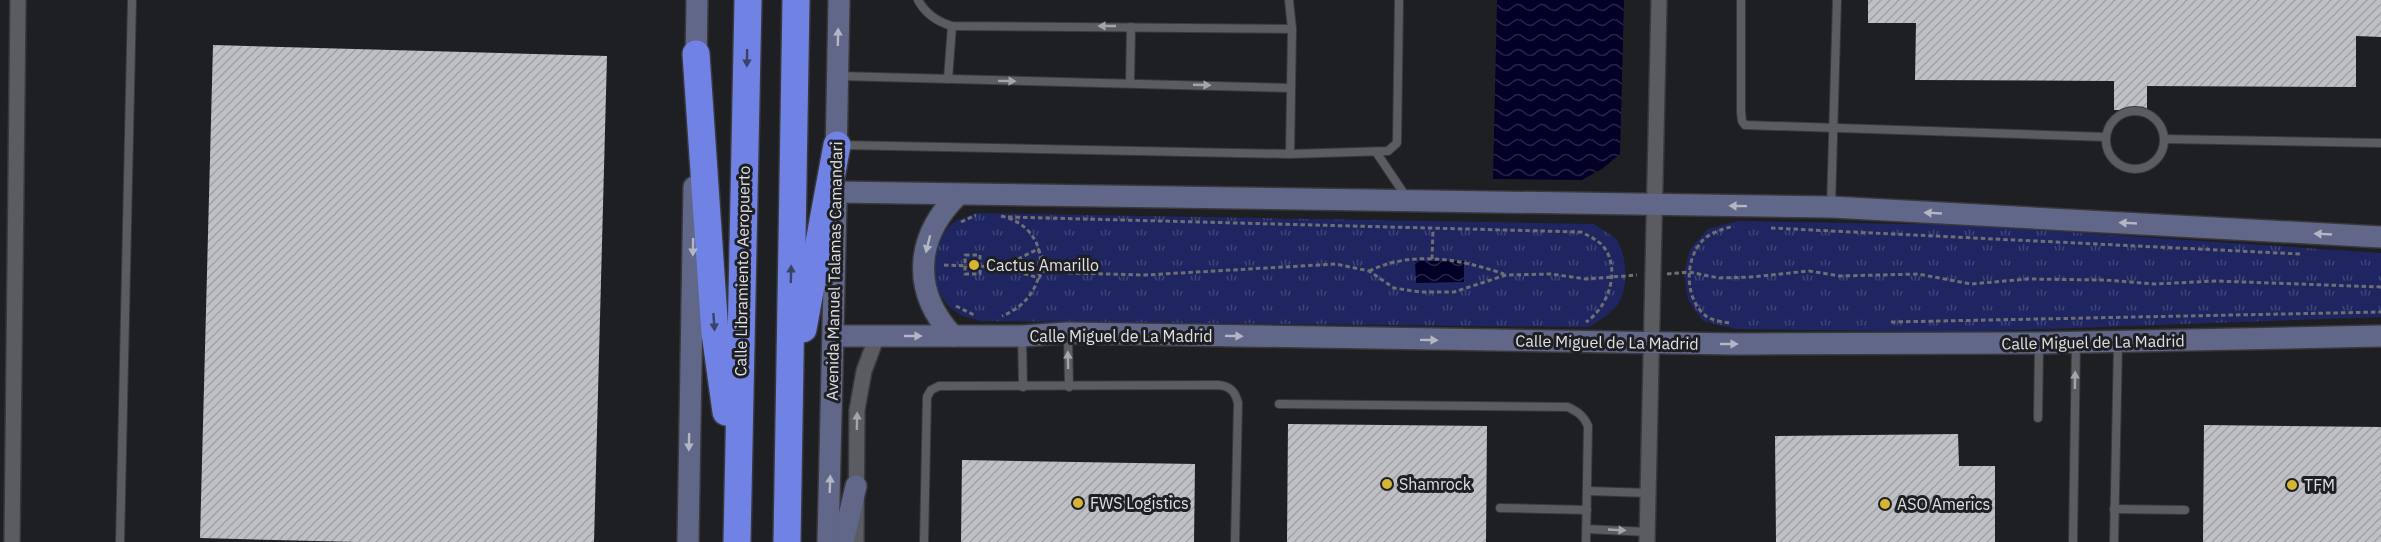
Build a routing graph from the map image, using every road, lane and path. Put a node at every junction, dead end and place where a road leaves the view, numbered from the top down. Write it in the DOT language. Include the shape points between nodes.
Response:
graph roads {
  1 [pos="18,0"];
  2 [pos="132,0"];
  3 [pos="697,0"];
  4 [pos="748,0"];
  5 [pos="796,0"];
  6 [pos="839,0"];
  7 [pos="918,0"];
  8 [pos="1289,0"];
  9 [pos="1399,0"];
  10 [pos="1659,0"];
  11 [pos="1741,0"];
  12 [pos="1837,0"];
  13 [pos="951,26"];
  14 [pos="1131,27"];
  15 [pos="1292,28"];
  16 [pos="696,54"];
  17 [pos="837,76"];
  18 [pos="948,79"];
  19 [pos="1130,83"];
  20 [pos="1291,88"];
  21 [pos="1833,129"];
  22 [pos="2106,137"];
  23 [pos="2164,140"];
  24 [pos="2381,143"];
  25 [pos="837,145"];
  26 [pos="1376,152"];
  27 [pos="1290,154"];
  28 [pos="836,192"];
  29 [pos="958,195"];
  30 [pos="1408,201"];
  31 [pos="1655,205"];
  32 [pos="1831,207"];
  33 [pos="983,215"];
  34 [pos="999,215"];
  35 [pos="1008,217"];
  36 [pos="959,223"];
  37 [pos="1736,226"];
  38 [pos="1760,227"];
  39 [pos="1432,229"];
  40 [pos="2381,237"];
  41 [pos="1038,249"];
  42 [pos="2309,255"];
  43 [pos="1431,258"];
  44 [pos="965,265"];
  45 [pos="939,266"];
  46 [pos="980,266"];
  47 [pos="1047,266"];
  48 [pos="1002,267"];
  49 [pos="1369,271"];
  50 [pos="1689,272"];
  51 [pos="1506,275"];
  52 [pos="1653,275"];
  53 [pos="1612,276"];
  54 [pos="1039,278"];
  55 [pos="2381,287"];
  56 [pos="952,301"];
  57 [pos="2381,312"];
  58 [pos="977,316"];
  59 [pos="1012,316"];
  60 [pos="1891,322"];
  61 [pos="1583,323"];
  62 [pos="1735,325"];
  63 [pos="1068,333"];
  64 [pos="834,336"];
  65 [pos="877,336"];
  66 [pos="953,336"];
  67 [pos="1022,336"];
  68 [pos="2381,336"];
  69 [pos="2118,341"];
  70 [pos="2076,342"];
  71 [pos="1652,343"];
  72 [pos="2039,343"];
  73 [pos="1023,387"];
  74 [pos="1069,387"];
  75 [pos="1279,405"];
  76 [pos="789,410"];
  77 [pos="2038,418"];
  78 [pos="856,486"];
  79 [pos="1588,491"];
  80 [pos="1648,494"];
  81 [pos="737,499"];
  82 [pos="1500,508"];
  83 [pos="2114,509"];
  84 [pos="1587,510"];
  85 [pos="2185,510"];
  86 [pos="1586,529"];
  87 [pos="1648,537"];
  88 [pos="12,542"];
  89 [pos="120,542"];
  90 [pos="688,542"];
  91 [pos="736,542"];
  92 [pos="787,542"];
  93 [pos="828,542"];
  94 [pos="843,542"];
  95 [pos="856,542"];
  96 [pos="924,542"];
  97 [pos="1235,542"];
  98 [pos="1586,542"];
  99 [pos="2073,542"];
  100 [pos="2114,542"];
  1 -- 88 [label="street"];
  2 -- 89 [label="lane"];
  3 -- 16 [label="street"];
  4 -- 81 [label="highway, Calle Libramiento Aeropuerto, one-way"];
  76 -- 5 [label="highway, one-way"];
  17 -- 6 [label="street, Avenida Manuel Talamas Camandari, one-way"];
  7 -- 13 [label="lane" via="930,15"];
  8 -- 15 [label="lane"];
  9 -- 26 [label="lane" via="1397,143 1392,149"];
  10 -- 31 [label="street"];
  11 -- 21 [label="lane" via="1743,123"];
  12 -- 21 [label="lane"];
  14 -- 13 [label="lane, one-way"];
  13 -- 18 [label="lane"];
  14 -- 15 [label="lane"];
  14 -- 19 [label="lane"];
  15 -- 20 [label="lane"];
  16 -- 81 [label="highway, one-way" via="715,333"];
  16 -- 90 [label="street, one-way"];
  17 -- 18 [label="lane"];
  17 -- 25 [label="street, Avenida Manuel Talamas Camandari"];
  18 -- 19 [label="lane, one-way"];
  19 -- 20 [label="lane, one-way"];
  20 -- 27 [label="lane"];
  21 -- 22 [label="lane"];
  21 -- 32 [label="lane"];
  22 -- 23 [label="lane" via="2114,120 2131,111 2150,115 2162,130"];
  22 -- 23 [label="lane" via="2110,155 2134,169 2151,164"];
  23 -- 24 [label="lane"];
  25 -- 27 [label="lane"];
  25 -- 28 [label="street, Avenida Manuel Talamas Camandari"];
  25 -- 76 [label="highway"];
  26 -- 27 [label="lane"];
  26 -- 30 [label="lane"];
  28 -- 29 [label="street"];
  28 -- 64 [label="street, Avenida Manuel Talamas Camandari"];
  29 -- 30 [label="street"];
  29 -- 66 [label="street, one-way" via="933,226 924,266 930,304"];
  30 -- 31 [label="street"];
  32 -- 31 [label="street, one-way"];
  31 -- 52 [label="street"];
  40 -- 32 [label="street, one-way"];
  33 -- 36 [label="path"];
  34 -- 35 [label="path"];
  35 -- 39 [label="path"];
  35 -- 41 [label="path" via="1031,235"];
  37 -- 50 [label="path" via="1705,238 1693,252"];
  38 -- 42 [label="path"];
  39 -- 43 [label="path"];
  39 -- 53 [label="path" via="1581,232 1603,246"];
  41 -- 47 [label="path"];
  41 -- 48 [label="path"];
  41 -- 54 [label="path"];
  43 -- 49 [label="path" via="1388,262"];
  43 -- 51 [label="path" via="1474,264"];
  44 -- 45 [label="path"];
  44 -- 46 [label="path"];
  44 -- 46 [label="path" via="965,274 980,274"];
  44 -- 46 [label="path" via="965,255 980,255"];
  46 -- 48 [label="path"];
  47 -- 49 [label="path" via="1070,273 1145,275 1336,264"];
  47 -- 54 [label="path"];
  48 -- 54 [label="path"];
  49 -- 51 [label="path" via="1394,288 1420,292 1454,291"];
  50 -- 52 [label="path"];
  50 -- 55 [label="path" via="1719,278 1809,271 1840,276 1918,274 1971,284 2027,279"];
  50 -- 62 [label="path" via="1692,298 1706,317"];
  51 -- 53 [label="path" via="1551,274 1586,279"];
  52 -- 53 [label="path"];
  52 -- 71 [label="street"];
  53 -- 61 [label="path" via="1607,297"];
  54 -- 59 [label="path" via="1025,303 1000,316"];
  56 -- 58 [label="path"];
  57 -- 60 [label="path"];
  63 -- 67 [label="street, Calle Miguel de La Madrid"];
  63 -- 71 [label="street, Calle Miguel de La Madrid, one-way"];
  74 -- 63 [label="lane, one-way"];
  64 -- 65 [label="street, Calle Miguel de La Madrid"];
  93 -- 64 [label="street, Avenida Manuel Talamas Camandari, one-way"];
  65 -- 66 [label="street, Calle Miguel de La Madrid, one-way"];
  78 -- 65 [label="street, one-way" via="857,410 864,371"];
  66 -- 67 [label="street, Calle Miguel de La Madrid"];
  67 -- 73 [label="lane"];
  68 -- 69 [label="street, Calle Miguel de La Madrid"];
  69 -- 70 [label="street, Calle Miguel de La Madrid"];
  69 -- 83 [label="lane"];
  70 -- 72 [label="street, Calle Miguel de La Madrid"];
  99 -- 70 [label="lane, one-way"];
  71 -- 72 [label="street, Calle Miguel de La Madrid, one-way"];
  71 -- 80 [label="street"];
  72 -- 77 [label="lane"];
  73 -- 74 [label="lane"];
  73 -- 96 [label="lane" via="939,386 927,397"];
  74 -- 97 [label="lane" via="1218,385 1233,390 1238,403"];
  75 -- 79 [label="lane" via="1568,407 1581,415 1588,426"];
  76 -- 92 [label="highway"];
  78 -- 94 [label="street"];
  78 -- 95 [label="street"];
  79 -- 80 [label="lane"];
  79 -- 84 [label="lane"];
  80 -- 87 [label="street"];
  81 -- 91 [label="highway, Calle Libramiento Aeropuerto"];
  82 -- 84 [label="lane"];
  83 -- 85 [label="lane"];
  83 -- 100 [label="lane"];
  84 -- 86 [label="lane"];
  86 -- 87 [label="lane, one-way"];
  86 -- 98 [label="lane"];
}
